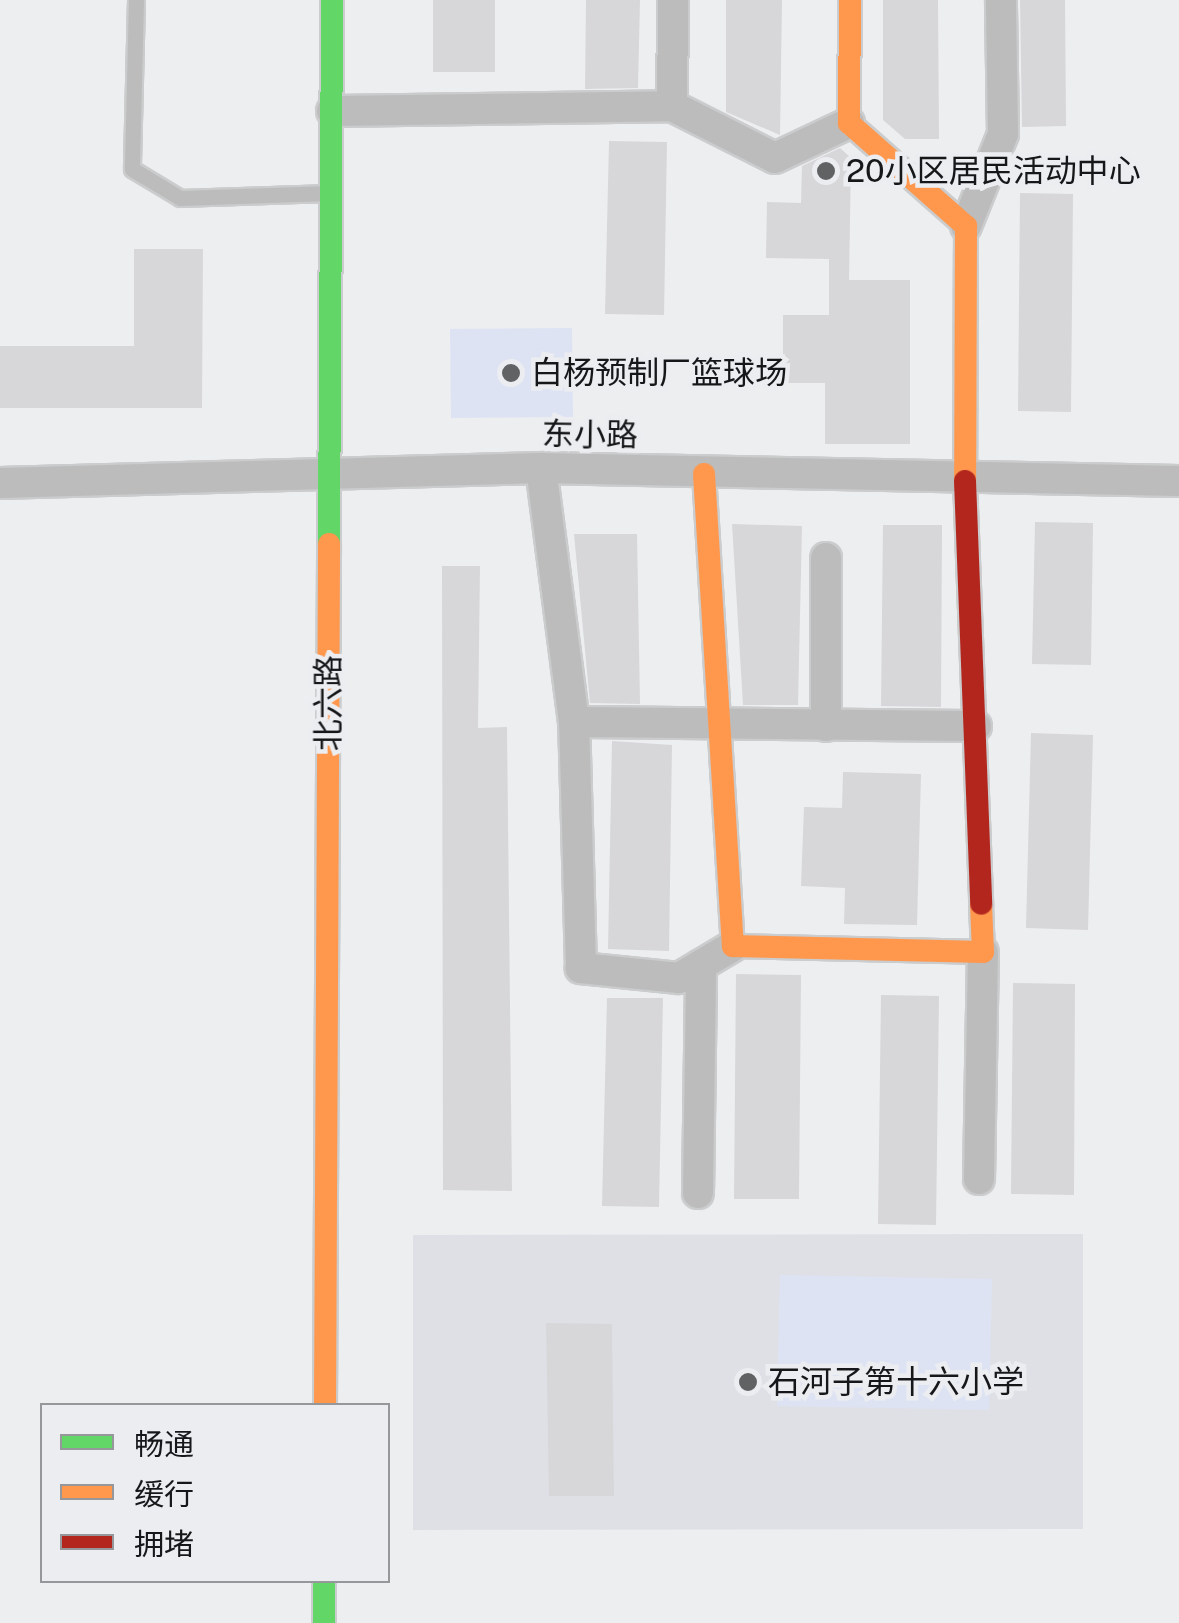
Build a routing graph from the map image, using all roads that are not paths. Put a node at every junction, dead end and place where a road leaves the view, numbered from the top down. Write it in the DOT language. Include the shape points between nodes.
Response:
graph roads {
  1 [pos="136,0"];
  2 [pos="332,0"];
  3 [pos="674,0"];
  4 [pos="850,0"];
  5 [pos="1001,0"];
  6 [pos="672,106"];
  7 [pos="332,111"];
  8 [pos="849,123"];
  9 [pos="332,193"];
  10 [pos="966,226"];
  11 [pos="540,468"];
  12 [pos="704,474"];
  13 [pos="330,476"];
  14 [pos="965,480"];
  15 [pos="1179,482"];
  16 [pos="0,483"];
  17 [pos="826,558"];
  18 [pos="574,722"];
  19 [pos="714,726"];
  20 [pos="826,726"];
  21 [pos="976,726"];
  22 [pos="733,946"];
  23 [pos="984,952"];
  24 [pos="701,965"];
  25 [pos="979,1179"];
  26 [pos="698,1192"];
  27 [pos="325,1403"];
  28 [pos="324,1583"];
  29 [pos="324,1623"];
  1 -- 9 [label="lane" via="132,169 180,198"];
  2 -- 7 [label="street, 北六路"];
  3 -- 6 [label="street"];
  4 -- 8 [label="street"];
  5 -- 10 [label="street" via="1002,134"];
  6 -- 7 [label="street"];
  6 -- 8 [label="street" via="775,158"];
  7 -- 9 [label="street, 北六路"];
  8 -- 10 [label="street"];
  9 -- 13 [label="street, 北六路"];
  10 -- 14 [label="street"];
  11 -- 12 [label="street, 东小路"];
  11 -- 13 [label="street, 东小路"];
  11 -- 18 [label="street"];
  12 -- 14 [label="street, 东小路"];
  12 -- 19 [label="street"];
  13 -- 16 [label="street, 东小路"];
  13 -- 27 [label="street, 北六路"];
  14 -- 15 [label="street, 东小路"];
  14 -- 21 [label="street"];
  17 -- 20 [label="street"];
  18 -- 19 [label="street"];
  18 -- 24 [label="street" via="581,968 679,978"];
  19 -- 20 [label="street"];
  19 -- 22 [label="street"];
  20 -- 21 [label="street"];
  21 -- 23 [label="street"];
  22 -- 23 [label="street"];
  22 -- 24 [label="street"];
  23 -- 25 [label="street"];
  24 -- 26 [label="street"];
  28 -- 29 [label="street"];
}
